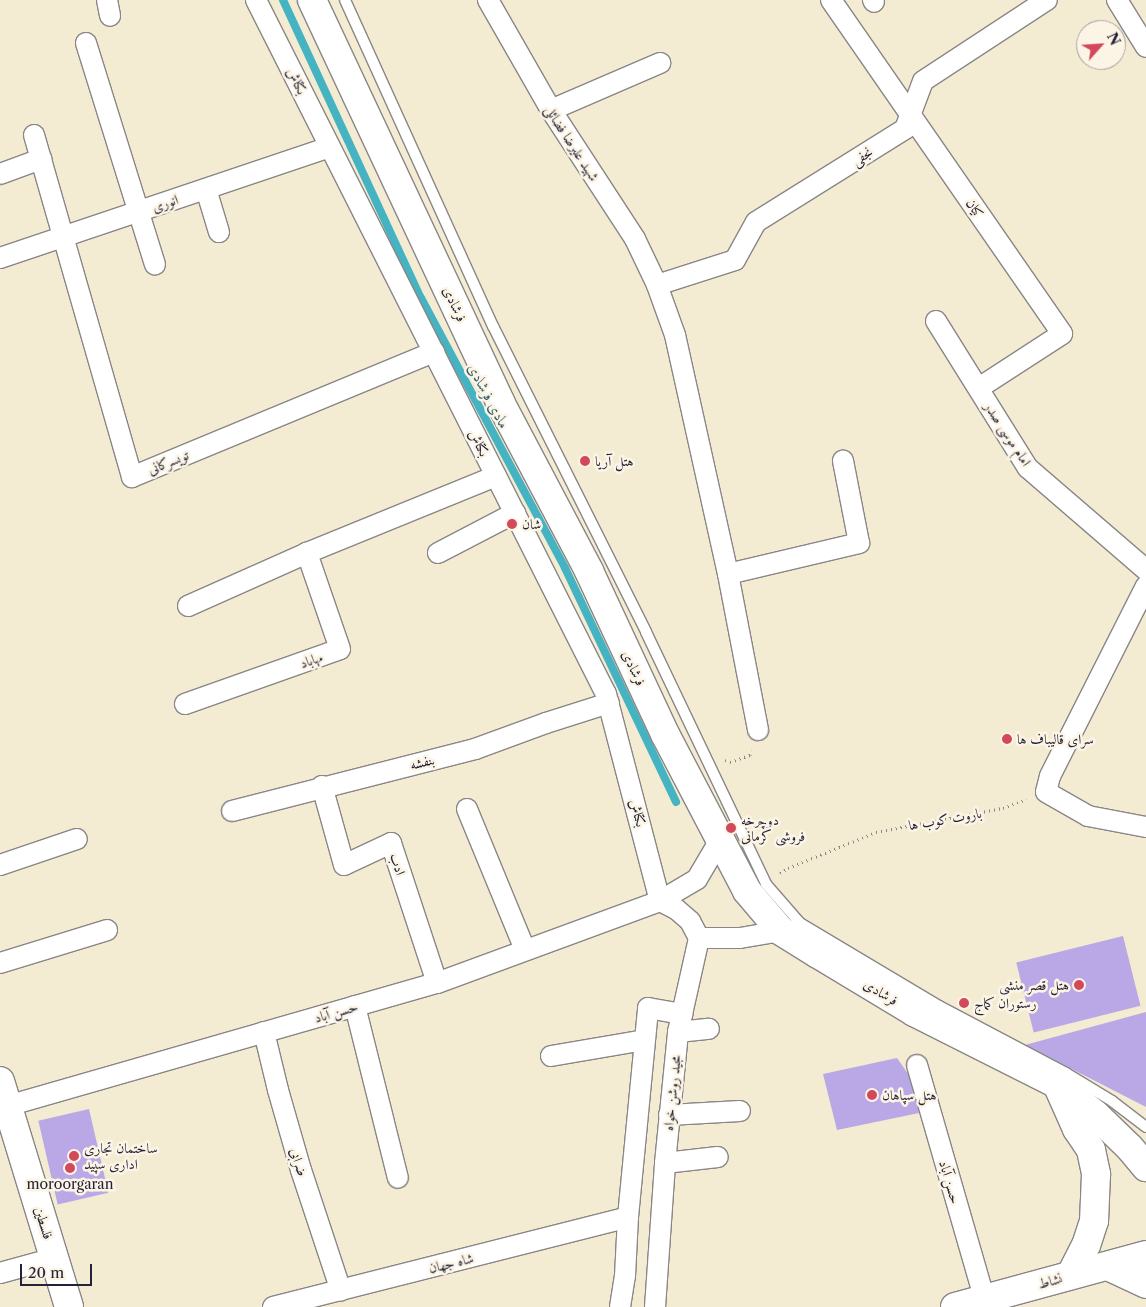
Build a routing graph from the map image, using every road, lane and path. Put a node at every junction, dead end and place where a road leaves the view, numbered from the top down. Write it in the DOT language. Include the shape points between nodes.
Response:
graph roads {
  1 [pos="256,0"];
  2 [pos="312,0"];
  3 [pos="345,0"];
  4 [pos="488,0"];
  5 [pos="831,0"];
  6 [pos="1048,0"];
  7 [pos="1117,0"];
  8 [pos="86,44"];
  9 [pos="1146,47"];
  10 [pos="660,63"];
  11 [pos="551,110"];
  12 [pos="911,114"];
  13 [pos="34,135"];
  14 [pos="330,147"];
  15 [pos="41,160"];
  16 [pos="0,174"];
  17 [pos="206,189"];
  18 [pos="139,212"];
  19 [pos="219,232"];
  20 [pos="63,237"];
  21 [pos="0,258"];
  22 [pos="155,264"];
  23 [pos="656,285"];
  24 [pos="936,321"];
  25 [pos="434,352"];
  26 [pos="978,388"];
  27 [pos="842,462"];
  28 [pos="496,476"];
  29 [pos="515,513"];
  30 [pos="307,553"];
  31 [pos="438,553"];
  32 [pos="1146,570"];
  33 [pos="728,574"];
  34 [pos="1146,586"];
  35 [pos="188,606"];
  36 [pos="609,703"];
  37 [pos="185,704"];
  38 [pos="758,730"];
  39 [pos="704,754"];
  40 [pos="322,786"];
  41 [pos="1046,792"];
  42 [pos="467,809"];
  43 [pos="232,811"];
  44 [pos="1146,827"];
  45 [pos="77,839"];
  46 [pos="720,840"];
  47 [pos="0,865"];
  48 [pos="766,884"];
  49 [pos="660,901"];
  50 [pos="107,930"];
  51 [pos="781,931"];
  52 [pos="699,938"];
  53 [pos="526,950"];
  54 [pos="0,963"];
  55 [pos="437,983"];
  56 [pos="355,1006"];
  57 [pos="680,1023"];
  58 [pos="709,1029"];
  59 [pos="264,1032"];
  60 [pos="645,1040"];
  61 [pos="551,1056"];
  62 [pos="916,1065"];
  63 [pos="1057,1084"];
  64 [pos="2,1100"];
  65 [pos="740,1111"];
  66 [pos="669,1115"];
  67 [pos="1146,1127"];
  68 [pos="718,1157"];
  69 [pos="665,1163"];
  70 [pos="1146,1167"];
  71 [pos="398,1178"];
  72 [pos="628,1217"];
  73 [pos="1146,1255"];
  74 [pos="52,1258"];
  75 [pos="1108,1266"];
  76 [pos="0,1273"];
  77 [pos="1071,1275"];
  78 [pos="1146,1284"];
  79 [pos="341,1291"];
  80 [pos="985,1303"];
  81 [pos="64,1307"];
  82 [pos="69,1307"];
  83 [pos="273,1307"];
  84 [pos="620,1307"];
  85 [pos="655,1307"];
  86 [pos="954,1307"];
  1 -- 14 [label="street, بکتاش"];
  2 -- 46 [label="main road, فرشادی" via="500,402 589,571 664,734"];
  3 -- 39 [label="lane, فرشادی" via="494,326"];
  4 -- 11 [label="street, شهید علیرضا فضائلی"];
  5 -- 12 [label="street, کیان"];
  6 -- 12 [label="street, نجفی" via="923,81"];
  7 -- 9 [label="street"];
  8 -- 18 [label="street"];
  10 -- 11 [label="street"];
  11 -- 23 [label="street, شهید علیرضا فضائلی" via="635,239"];
  12 -- 23 [label="street, نجفی" via="905,129 756,222 734,260"];
  12 -- 26 [label="street, کیان" via="1062,334"];
  13 -- 15 [label="street"];
  14 -- 17 [label="street, انوری"];
  14 -- 25 [label="street, بکتاش"];
  15 -- 16 [label="street"];
  15 -- 20 [label="street"];
  17 -- 18 [label="street, انوری"];
  17 -- 19 [label="street"];
  18 -- 20 [label="street, انوری"];
  18 -- 22 [label="street"];
  20 -- 21 [label="street, انوری"];
  20 -- 25 [label="street, تویسرکانی" via="132,476"];
  23 -- 33 [label="street" via="675,335"];
  24 -- 26 [label="street, امام موسی صدر"];
  25 -- 28 [label="street, بکتاش"];
  26 -- 32 [label="street, امام موسی صدر" via="1028,468"];
  27 -- 33 [label="street" via="859,544"];
  28 -- 29 [label="street, بکتاش"];
  28 -- 30 [label="street"];
  29 -- 31 [label="street"];
  29 -- 36 [label="street, بکتاش"];
  30 -- 35 [label="street"];
  30 -- 37 [label="street, مهاباد" via="340,649"];
  33 -- 38 [label="street"];
  34 -- 41 [label="street" via="1050,776"];
  36 -- 40 [label="street, بنفشه" via="546,722 475,750"];
  36 -- 49 [label="street, بکتاش"];
  38 -- 39 [label="path" via="750,755 730,762"];
  39 -- 48 [label="lane, فرشادی"];
  40 -- 43 [label="street, بنفشه"];
  40 -- 55 [label="street, ادب" via="344,865 391,843"];
  41 -- 44 [label="street" via="1088,816"];
  41 -- 48 [label="path, باروت کوب ها" via="1003,808 876,832 788,868"];
  42 -- 53 [label="street"];
  45 -- 47 [label="street"];
  46 -- 49 [label="street, حسن آباد" via="697,879"];
  46 -- 51 [label="main road, فرشادی" via="747,891"];
  48 -- 67 [label="lane, فرشادی" via="800,923 939,1006 1066,1072"];
  49 -- 52 [label="street" via="690,921"];
  49 -- 53 [label="street, حسن آباد"];
  50 -- 54 [label="street"];
  51 -- 52 [label="street" via="740,938"];
  51 -- 63 [label="main road, فرشادی" via="914,1012"];
  52 -- 57 [label="street, مجید روشن خواه"];
  53 -- 55 [label="street, حسن آباد"];
  55 -- 56 [label="street, حسن آباد"];
  56 -- 59 [label="street, حسن آباد"];
  56 -- 71 [label="street"];
  57 -- 58 [label="street"];
  57 -- 60 [label="street" via="648,1008"];
  57 -- 66 [label="street, مجید روشن خواه"];
  59 -- 64 [label="street, حسن آباد"];
  59 -- 79 [label="street, ضرابی" via="301,1170"];
  60 -- 61 [label="street"];
  60 -- 72 [label="street"];
  62 -- 80 [label="street, حسن آباد"];
  63 -- 70 [label="main road, فرشادی" via="1096,1115"];
  63 -- 77 [label="main road" via="1091,1150 1096,1174 1094,1221"];
  64 -- 74 [label="main road, فلسطین"];
  65 -- 66 [label="street"];
  66 -- 69 [label="street, مجید روشن خواه"];
  68 -- 69 [label="street"];
  69 -- 85 [label="street, مجید روشن خواه"];
  72 -- 79 [label="street, شاه جهان"];
  72 -- 84 [label="street"];
  73 -- 75 [label="main road, نشاط"];
  74 -- 76 [label="street"];
  74 -- 81 [label="lane"];
  74 -- 82 [label="main road, فلسطین"];
  75 -- 77 [label="main road, نشاط"];
  75 -- 78 [label="main road"];
  77 -- 80 [label="main road, نشاط"];
  79 -- 83 [label="street, شاه جهان"];
  80 -- 86 [label="main road, نشاط"];
}
